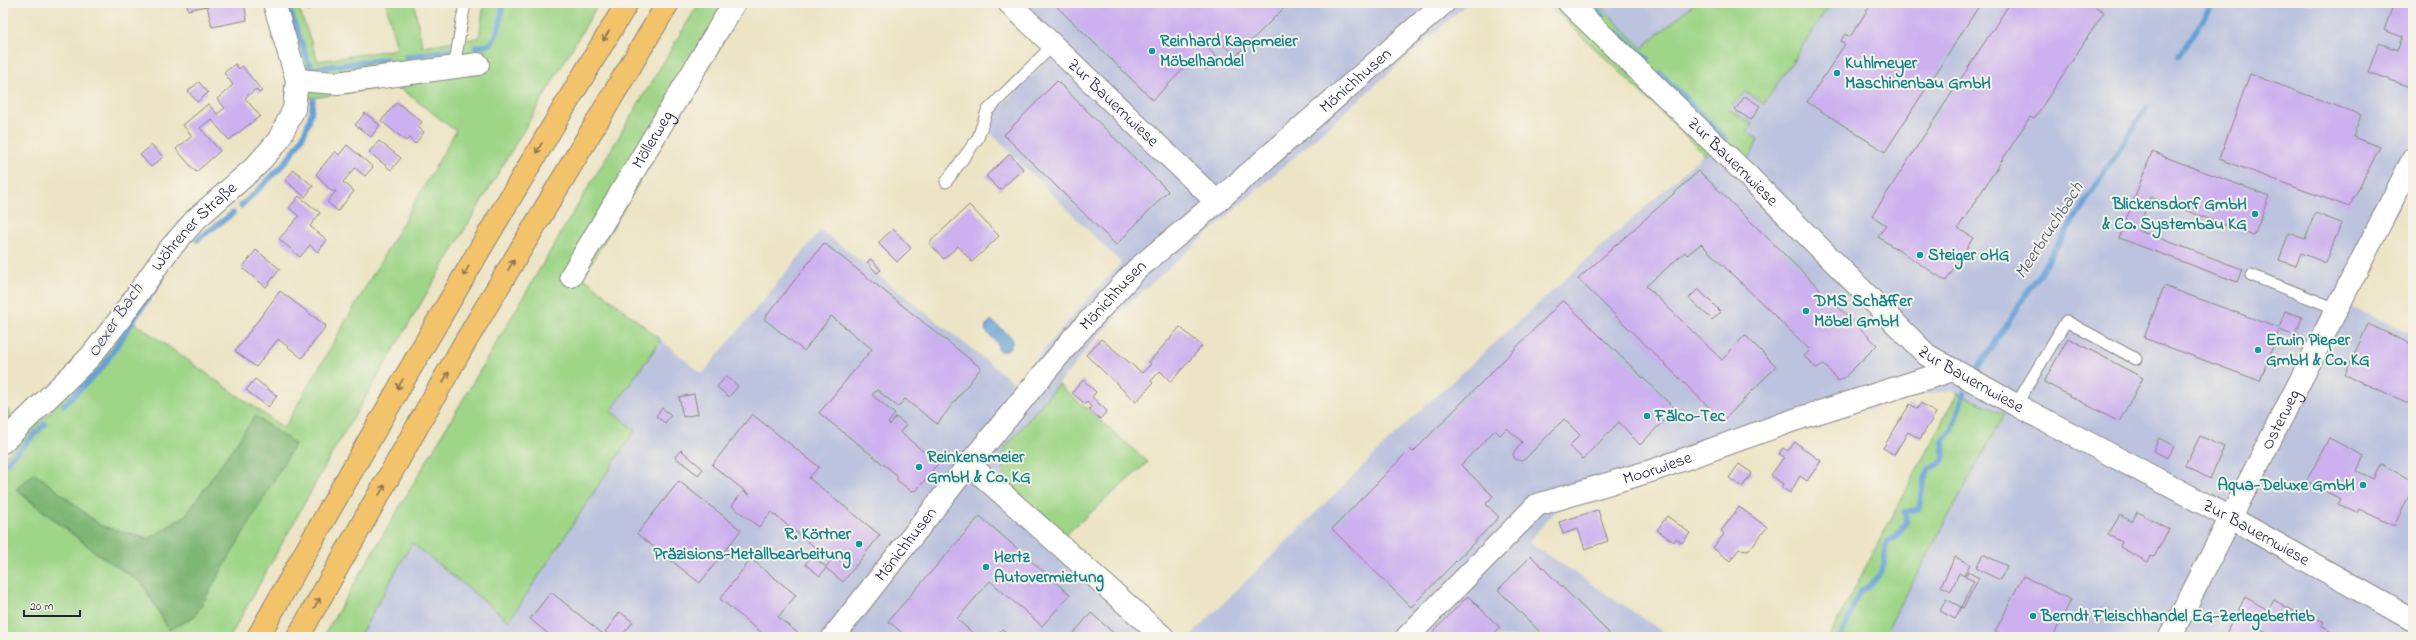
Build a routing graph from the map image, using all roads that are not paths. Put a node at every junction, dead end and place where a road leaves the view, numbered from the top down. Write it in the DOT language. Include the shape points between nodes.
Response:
graph roads {
  1 [pos="274,3"];
  2 [pos="465,3"];
  3 [pos="626,3"];
  4 [pos="668,3"];
  5 [pos="734,3"];
  6 [pos="1009,3"];
  7 [pos="1444,3"];
  8 [pos="1569,3"];
  9 [pos="1053,45"];
  10 [pos="478,64"];
  11 [pos="454,68"];
  12 [pos="297,80"];
  13 [pos="2413,159"];
  14 [pos="946,182"];
  15 [pos="1217,202"];
  16 [pos="2251,275"];
  17 [pos="571,276"];
  18 [pos="2337,309"];
  19 [pos="2136,359"];
  20 [pos="1953,370"];
  21 [pos="2016,405"];
  22 [pos="3,442"];
  23 [pos="969,464"];
  24 [pos="2231,518"];
  25 [pos="2413,620"];
  26 [pos="258,637"];
  27 [pos="298,637"];
  28 [pos="833,637"];
  29 [pos="1163,637"];
  30 [pos="1407,637"];
  31 [pos="2170,637"];
  1 -- 12 [label="street, Wöhrener Straße"];
  2 -- 11 [label="lane"];
  3 -- 26 [label="highway, one-way" via="386,407"];
  27 -- 4 [label="highway, one-way" via="464,344"];
  5 -- 17 [label="street, Möllerweg"];
  6 -- 9 [label="street, Zur Bauernwiese"];
  7 -- 15 [label="street, Mönichhusen"];
  8 -- 20 [label="street, Zur Bauernwiese" via="1748,176 1927,355"];
  9 -- 14 [label="lane" via="987,111 978,138"];
  9 -- 15 [label="street, Zur Bauernwiese"];
  10 -- 11 [label="street"];
  11 -- 12 [label="street" via="337,83"];
  12 -- 22 [label="street, Wöhrener Straße" via="294,109 278,141 255,167 196,219 167,252 90,357"];
  13 -- 18 [label="street, Osterweg"];
  15 -- 23 [label="street, Mönichhusen" via="1137,269 1074,337"];
  16 -- 18 [label="lane"];
  18 -- 24 [label="street, Osterweg"];
  19 -- 21 [label="lane" via="2066,321"];
  20 -- 21 [label="street, Zur Bauernwiese"];
  20 -- 30 [label="street, Moorwiese" via="1794,420 1654,470 1537,505"];
  21 -- 24 [label="street, Zur Bauernwiese"];
  23 -- 28 [label="street, Mönichhusen"];
  23 -- 29 [label="street"];
  24 -- 25 [label="street, Zur Bauernwiese"];
  24 -- 31 [label="street, Osterweg"];
}
